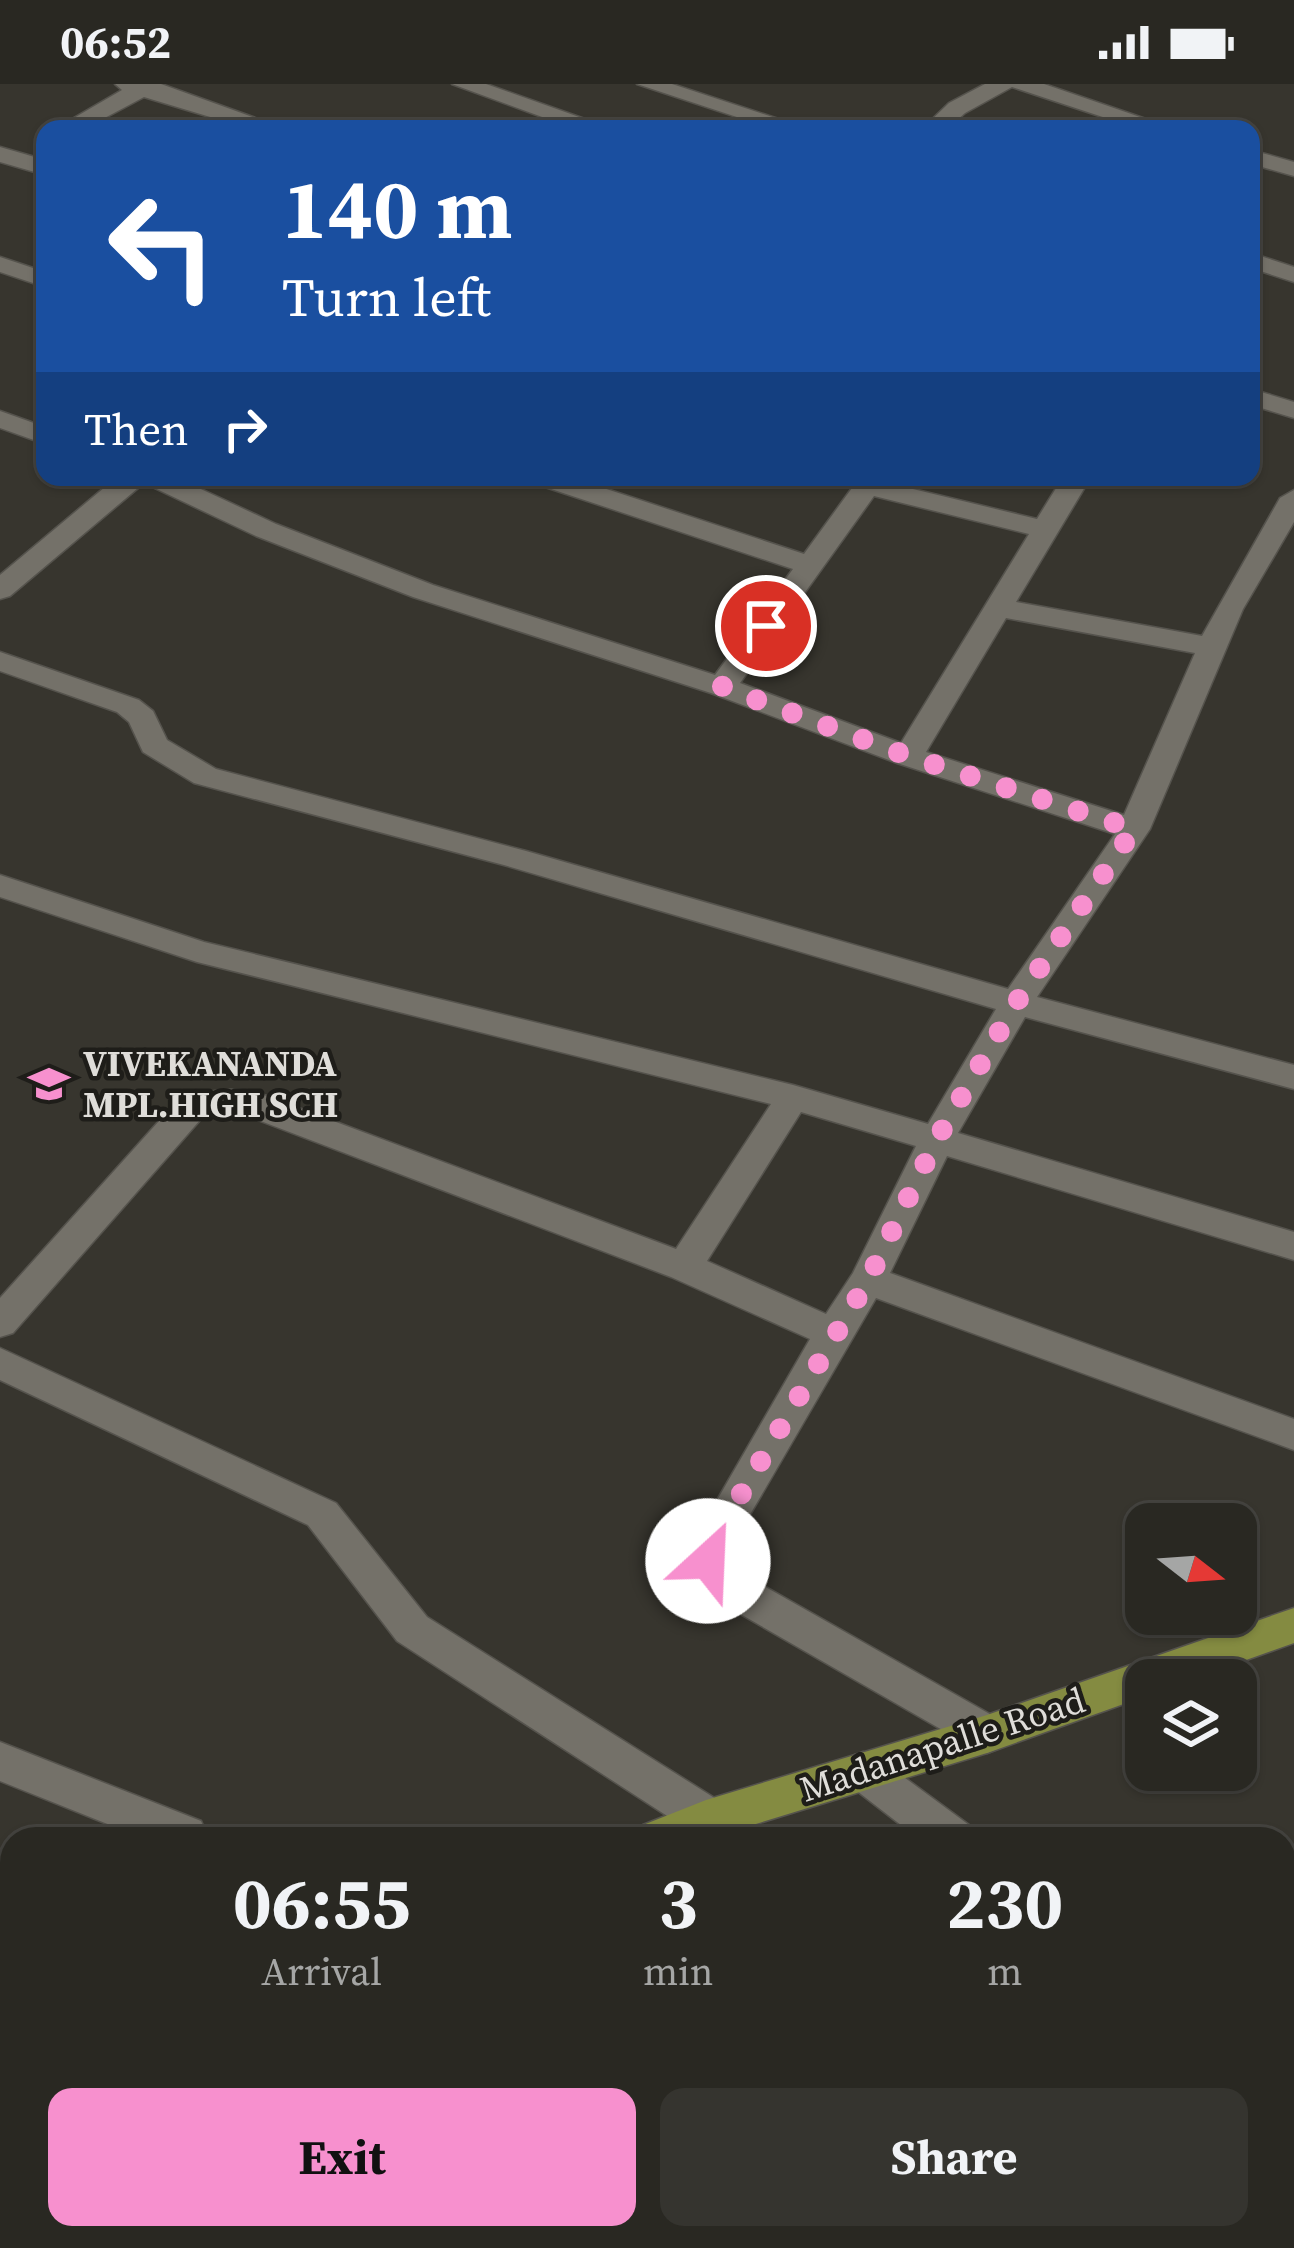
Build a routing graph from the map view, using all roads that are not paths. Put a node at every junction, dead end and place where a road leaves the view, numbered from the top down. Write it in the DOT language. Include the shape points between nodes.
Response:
graph roads {
  1 [pos="464,84"];
  2 [pos="648,84"];
  3 [pos="944,84"];
  4 [pos="1021,84"];
  5 [pos="139,86"];
  6 [pos="991,90"];
  7 [pos="82,120"];
  8 [pos="246,120"];
  9 [pos="547,120"];
  10 [pos="767,120"];
  11 [pos="947,120"];
  12 [pos="1135,120"];
  13 [pos="36,144"];
  14 [pos="6,156"];
  15 [pos="1260,160"];
  16 [pos="36,165"];
  17 [pos="1294,169"];
  18 [pos="1260,263"];
  19 [pos="0,264"];
  20 [pos="1294,275"];
  21 [pos="36,277"];
  22 [pos="1260,401"];
  23 [pos="1294,410"];
  24 [pos="0,419"];
  25 [pos="36,433"];
  26 [pos="123,486"];
  27 [pos="172,486"];
  28 [pos="570,486"];
  29 [pos="867,486"];
  30 [pos="889,486"];
  31 [pos="1071,486"];
  32 [pos="1294,498"];
  33 [pos="1043,529"];
  34 [pos="810,565"];
  35 [pos="0,590"];
  36 [pos="995,608"];
  37 [pos="1211,647"];
  38 [pos="0,661"];
  39 [pos="722,687"];
  40 [pos="908,756"];
  41 [pos="1134,829"];
  42 [pos="0,886"];
  43 [pos="1016,1003"];
  44 [pos="1294,1077"];
  45 [pos="793,1097"];
  46 [pos="937,1139"];
  47 [pos="1294,1246"];
  48 [pos="684,1268"];
  49 [pos="868,1280"];
  50 [pos="0,1323"];
  51 [pos="833,1333"];
  52 [pos="0,1363"];
  53 [pos="1294,1435"];
  54 [pos="1294,1624"];
  55 [pos="987,1734"];
  56 [pos="0,1761"];
  57 [pos="863,1771"];
  58 [pos="708,1818"];
  59 [pos="167,1827"];
  60 [pos="687,1827"];
  61 [pos="937,1827"];
  1 -- 9 [label="street"];
  2 -- 10 [label="street"];
  3 -- 6 [label="street"];
  4 -- 12 [label="street"];
  5 -- 7 [label="street"];
  5 -- 8 [label="street"];
  6 -- 11 [label="street"];
  13 -- 14 [label="street"];
  14 -- 16 [label="street"];
  15 -- 17 [label="street"];
  18 -- 20 [label="street"];
  19 -- 21 [label="street"];
  22 -- 23 [label="street"];
  24 -- 25 [label="street"];
  26 -- 35 [label="street"];
  27 -- 39 [label="street" via="423,591"];
  28 -- 34 [label="street"];
  29 -- 34 [label="street"];
  30 -- 33 [label="street"];
  31 -- 33 [label="street"];
  32 -- 37 [label="street"];
  33 -- 36 [label="street"];
  34 -- 39 [label="street"];
  36 -- 37 [label="street"];
  36 -- 40 [label="street"];
  37 -- 41 [label="street"];
  38 -- 43 [label="street" via="128,706 154,745 206,776"];
  39 -- 40 [label="street"];
  40 -- 41 [label="street"];
  41 -- 43 [label="street"];
  42 -- 45 [label="street" via="197,951"];
  43 -- 44 [label="street"];
  43 -- 46 [label="street"];
  45 -- 46 [label="street"];
  45 -- 48 [label="street"];
  46 -- 47 [label="street"];
  46 -- 49 [label="street"];
  48 -- 50 [label="street" via="248,1103 219,1100 189,1110"];
  48 -- 51 [label="street"];
  49 -- 51 [label="street"];
  49 -- 53 [label="street"];
  51 -- 55 [label="street" via="708,1561 717,1580"];
  52 -- 58 [label="street" via="322,1514 412,1629"];
  54 -- 55 [label="main road, Madanapalle Road"];
  55 -- 57 [label="main road, Madanapalle Road"];
  56 -- 59 [label="street"];
  57 -- 58 [label="main road, Madanapalle Road"];
  57 -- 61 [label="street"];
  58 -- 60 [label="main road, Madanapalle Road"];
}
